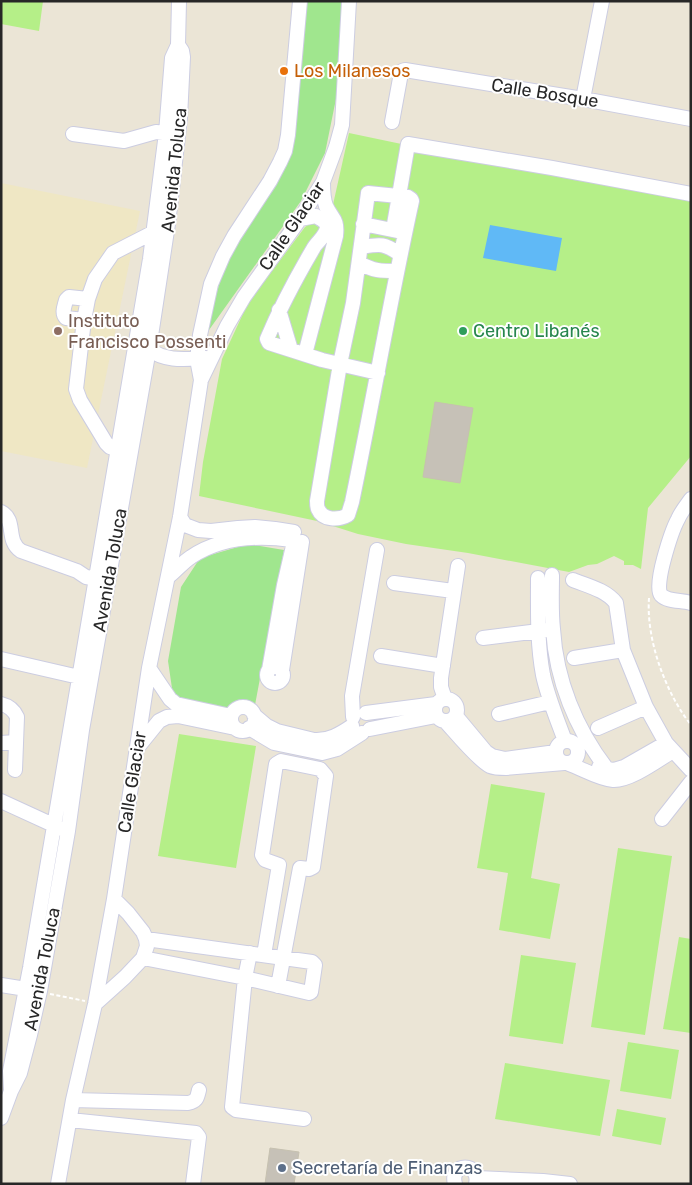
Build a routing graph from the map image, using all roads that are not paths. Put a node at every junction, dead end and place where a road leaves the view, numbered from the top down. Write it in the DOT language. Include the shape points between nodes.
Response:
graph roads {
  1 [pos="179,1"];
  2 [pos="300,1"];
  3 [pos="349,1"];
  4 [pos="602,1"];
  5 [pos="178,45"];
  6 [pos="584,99"];
  7 [pos="691,119"];
  8 [pos="392,122"];
  9 [pos="166,133"];
  10 [pos="73,134"];
  11 [pos="323,182"];
  12 [pos="691,194"];
  13 [pos="399,196"];
  14 [pos="321,211"];
  15 [pos="300,219"];
  16 [pos="363,224"];
  17 [pos="332,228"];
  18 [pos="399,231"];
  19 [pos="154,232"];
  20 [pos="361,247"];
  21 [pos="400,254"];
  22 [pos="359,263"];
  23 [pos="397,271"];
  24 [pos="88,298"];
  25 [pos="279,310"];
  26 [pos="84,320"];
  27 [pos="149,348"];
  28 [pos="291,350"];
  29 [pos="305,354"];
  30 [pos="212,358"];
  31 [pos="197,359"];
  32 [pos="340,364"];
  33 [pos="378,373"];
  34 [pos="202,380"];
  35 [pos="124,451"];
  36 [pos="691,500"];
  37 [pos="1,512"];
  38 [pos="180,517"];
  39 [pos="221,536"];
  40 [pos="377,550"];
  41 [pos="458,566"];
  42 [pos="103,574"];
  43 [pos="552,575"];
  44 [pos="168,578"];
  45 [pos="538,578"];
  46 [pos="573,580"];
  47 [pos="394,583"];
  48 [pos="454,591"];
  49 [pos="691,603"];
  50 [pos="552,629"];
  51 [pos="538,632"];
  52 [pos="483,638"];
  53 [pos="623,650"];
  54 [pos="381,656"];
  55 [pos="574,658"];
  56 [pos="1,659"];
  57 [pos="443,666"];
  58 [pos="148,668"];
  59 [pos="275,670"];
  60 [pos="79,677"];
  61 [pos="550,702"];
  62 [pos="1,704"];
  63 [pos="646,708"];
  64 [pos="444,711"];
  65 [pos="499,714"];
  66 [pos="233,722"];
  67 [pos="252,722"];
  68 [pos="361,724"];
  69 [pos="598,728"];
  70 [pos="565,741"];
  71 [pos="16,742"];
  72 [pos="1,743"];
  73 [pos="138,747"];
  74 [pos="669,747"];
  75 [pos="556,752"];
  76 [pos="570,762"];
  77 [pos="607,769"];
  78 [pos="15,770"];
  79 [pos="691,770"];
  80 [pos="691,782"];
  81 [pos="1,802"];
  82 [pos="662,819"];
  83 [pos="54,826"];
  84 [pos="68,831"];
  85 [pos="279,865"];
  86 [pos="300,868"];
  87 [pos="114,899"];
  88 [pos="146,939"];
  89 [pos="250,953"];
  90 [pos="264,955"];
  91 [pos="143,958"];
  92 [pos="283,958"];
  93 [pos="245,978"];
  94 [pos="1,985"];
  95 [pos="278,986"];
  96 [pos="33,990"];
  97 [pos="95,1004"];
  98 [pos="199,1090"];
  99 [pos="73,1100"];
  100 [pos="1,1118"];
  101 [pos="70,1120"];
  102 [pos="304,1120"];
  103 [pos="477,1181"];
  104 [pos="58,1184"];
  105 [pos="193,1184"];
  106 [pos="454,1184"];
  107 [pos="570,1184"];
  1 -- 5 [label="street, Avenida Toluca"];
  2 -- 31 [label="street, Calle Glaciar" via="285,151 270,182 234,236 211,284"];
  3 -- 11 [label="street, Calle Glaciar" via="342,125"];
  4 -- 6 [label="street"];
  5 -- 9 [label="street, Avenida Toluca" via="172,58"];
  5 -- 27 [label="street, Avenida Toluca" via="183,57 180,118 171,206"];
  6 -- 7 [label="street, Calle Bosque"];
  6 -- 8 [label="street, Calle Bosque" via="405,70 401,73"];
  9 -- 10 [label="street" via="156,132 124,141"];
  9 -- 19 [label="street, Avenida Toluca"];
  11 -- 14 [label="street"];
  11 -- 15 [label="street, Calle Glaciar"];
  12 -- 13 [label="street" via="408,144"];
  13 -- 16 [label="street" via="368,193"];
  13 -- 18 [label="street" via="412,201"];
  14 -- 15 [label="street"];
  14 -- 17 [label="street" via="324,221"];
  15 -- 30 [label="street, Calle Glaciar" via="244,297"];
  16 -- 18 [label="street"];
  16 -- 20 [label="street"];
  17 -- 25 [label="street" via="314,245"];
  17 -- 29 [label="street" via="336,236"];
  18 -- 21 [label="street"];
  19 -- 24 [label="street" via="113,253 95,278"];
  19 -- 35 [label="street, Avenida Toluca"];
  20 -- 21 [label="street" via="378,244"];
  20 -- 22 [label="street"];
  21 -- 23 [label="street"];
  22 -- 23 [label="street" via="379,271"];
  22 -- 32 [label="street"];
  23 -- 33 [label="street"];
  24 -- 26 [label="street"];
  24 -- 26 [label="street" via="69,297 64,307 66,318"];
  25 -- 28 [label="street"];
  25 -- 28 [label="street" via="267,339"];
  26 -- 35 [label="street" via="76,389 106,443"];
  27 -- 31 [label="street" via="157,355 172,359"];
  27 -- 35 [label="street, Avenida Toluca"];
  28 -- 29 [label="street"];
  29 -- 32 [label="street"];
  30 -- 31 [label="street"];
  30 -- 34 [label="street, Calle Glaciar"];
  31 -- 34 [label="street, Calle Glaciar"];
  32 -- 33 [label="street"];
  32 -- 33 [label="street" via="317,501 318,510 335,519 348,515 352,502"];
  34 -- 38 [label="street, Calle Glaciar"];
  35 -- 42 [label="street, Avenida Toluca"];
  36 -- 49 [label="street" via="668,542 659,583 662,596"];
  37 -- 42 [label="street" via="9,520 16,548 77,570 86,577"];
  38 -- 39 [label="street" via="185,524"];
  38 -- 44 [label="street, Calle Glaciar"];
  39 -- 44 [label="street" via="211,546 189,558"];
  39 -- 59 [label="street" via="238,528 255,527 275,529 296,539"];
  40 -- 68 [label="street" via="352,696"];
  41 -- 48 [label="street"];
  42 -- 60 [label="street, Avenida Toluca"];
  42 -- 84 [label="street, Avenida Toluca"];
  43 -- 50 [label="street"];
  44 -- 58 [label="street, Calle Glaciar"];
  45 -- 51 [label="street"];
  46 -- 53 [label="street" via="603,592 616,603"];
  47 -- 48 [label="street"];
  48 -- 57 [label="street"];
  50 -- 51 [label="street"];
  50 -- 77 [label="street" via="567,697 588,743"];
  51 -- 52 [label="street"];
  51 -- 61 [label="street"];
  53 -- 55 [label="street"];
  53 -- 63 [label="street"];
  54 -- 57 [label="street"];
  56 -- 60 [label="street"];
  57 -- 64 [label="street"];
  58 -- 66 [label="street" via="176,704"];
  58 -- 73 [label="street, Calle Glaciar"];
  60 -- 83 [label="street, Avenida Toluca"];
  61 -- 65 [label="street"];
  61 -- 70 [label="street"];
  62 -- 71 [label="street" via="15,711"];
  63 -- 69 [label="street"];
  63 -- 74 [label="street"];
  64 -- 68 [label="street"];
  64 -- 75 [label="street" via="492,756 505,759"];
  64 -- 76 [label="street" via="490,766 506,768"];
  66 -- 67 [label="street" via="239,730 244,730"];
  66 -- 67 [label="street" via="234,711 245,708 250,710"];
  66 -- 73 [label="street" via="167,717 159,721"];
  67 -- 68 [label="street" via="314,740 330,739"];
  70 -- 75 [label="street" via="560,743"];
  70 -- 76 [label="street" via="575,743 578,748 579,753"];
  71 -- 72 [label="street"];
  71 -- 78 [label="street"];
  73 -- 87 [label="street, Calle Glaciar"];
  74 -- 76 [label="street" via="628,778 615,780"];
  74 -- 77 [label="street" via="624,767"];
  74 -- 79 [label="street"];
  75 -- 76 [label="street" via="560,761"];
  76 -- 77 [label="street"];
  80 -- 82 [label="street"];
  81 -- 83 [label="street"];
  83 -- 84 [label="street"];
  83 -- 96 [label="street, Avenida Toluca"];
  84 -- 96 [label="street, Avenida Toluca"];
  85 -- 86 [label="street"];
  85 -- 86 [label="street" via="265,860 262,855 276,764 281,761 320,769 326,776 312,867 309,870"];
  85 -- 90 [label="street"];
  86 -- 92 [label="street"];
  87 -- 88 [label="street"];
  87 -- 97 [label="street, Calle Glaciar"];
  88 -- 89 [label="street"];
  88 -- 91 [label="street"];
  89 -- 90 [label="street"];
  89 -- 93 [label="street"];
  90 -- 92 [label="street"];
  91 -- 93 [label="street"];
  91 -- 97 [label="street"];
  92 -- 95 [label="street"];
  92 -- 95 [label="street" via="314,963 310,992"];
  93 -- 95 [label="street"];
  93 -- 102 [label="street" via="232,1107"];
  94 -- 96 [label="street"];
  96 -- 100 [label="street, Avenida Toluca" via="20,1073"];
  97 -- 99 [label="street, Calle Glaciar"];
  98 -- 99 [label="street" via="194,1102 188,1103"];
  99 -- 101 [label="street, Calle Glaciar"];
  101 -- 104 [label="street, Calle Glaciar"];
  101 -- 105 [label="street" via="196,1133 199,1137"];
  103 -- 106 [label="street" via="474,1171 465,1167 456,1172"];
  103 -- 107 [label="street"];
}
